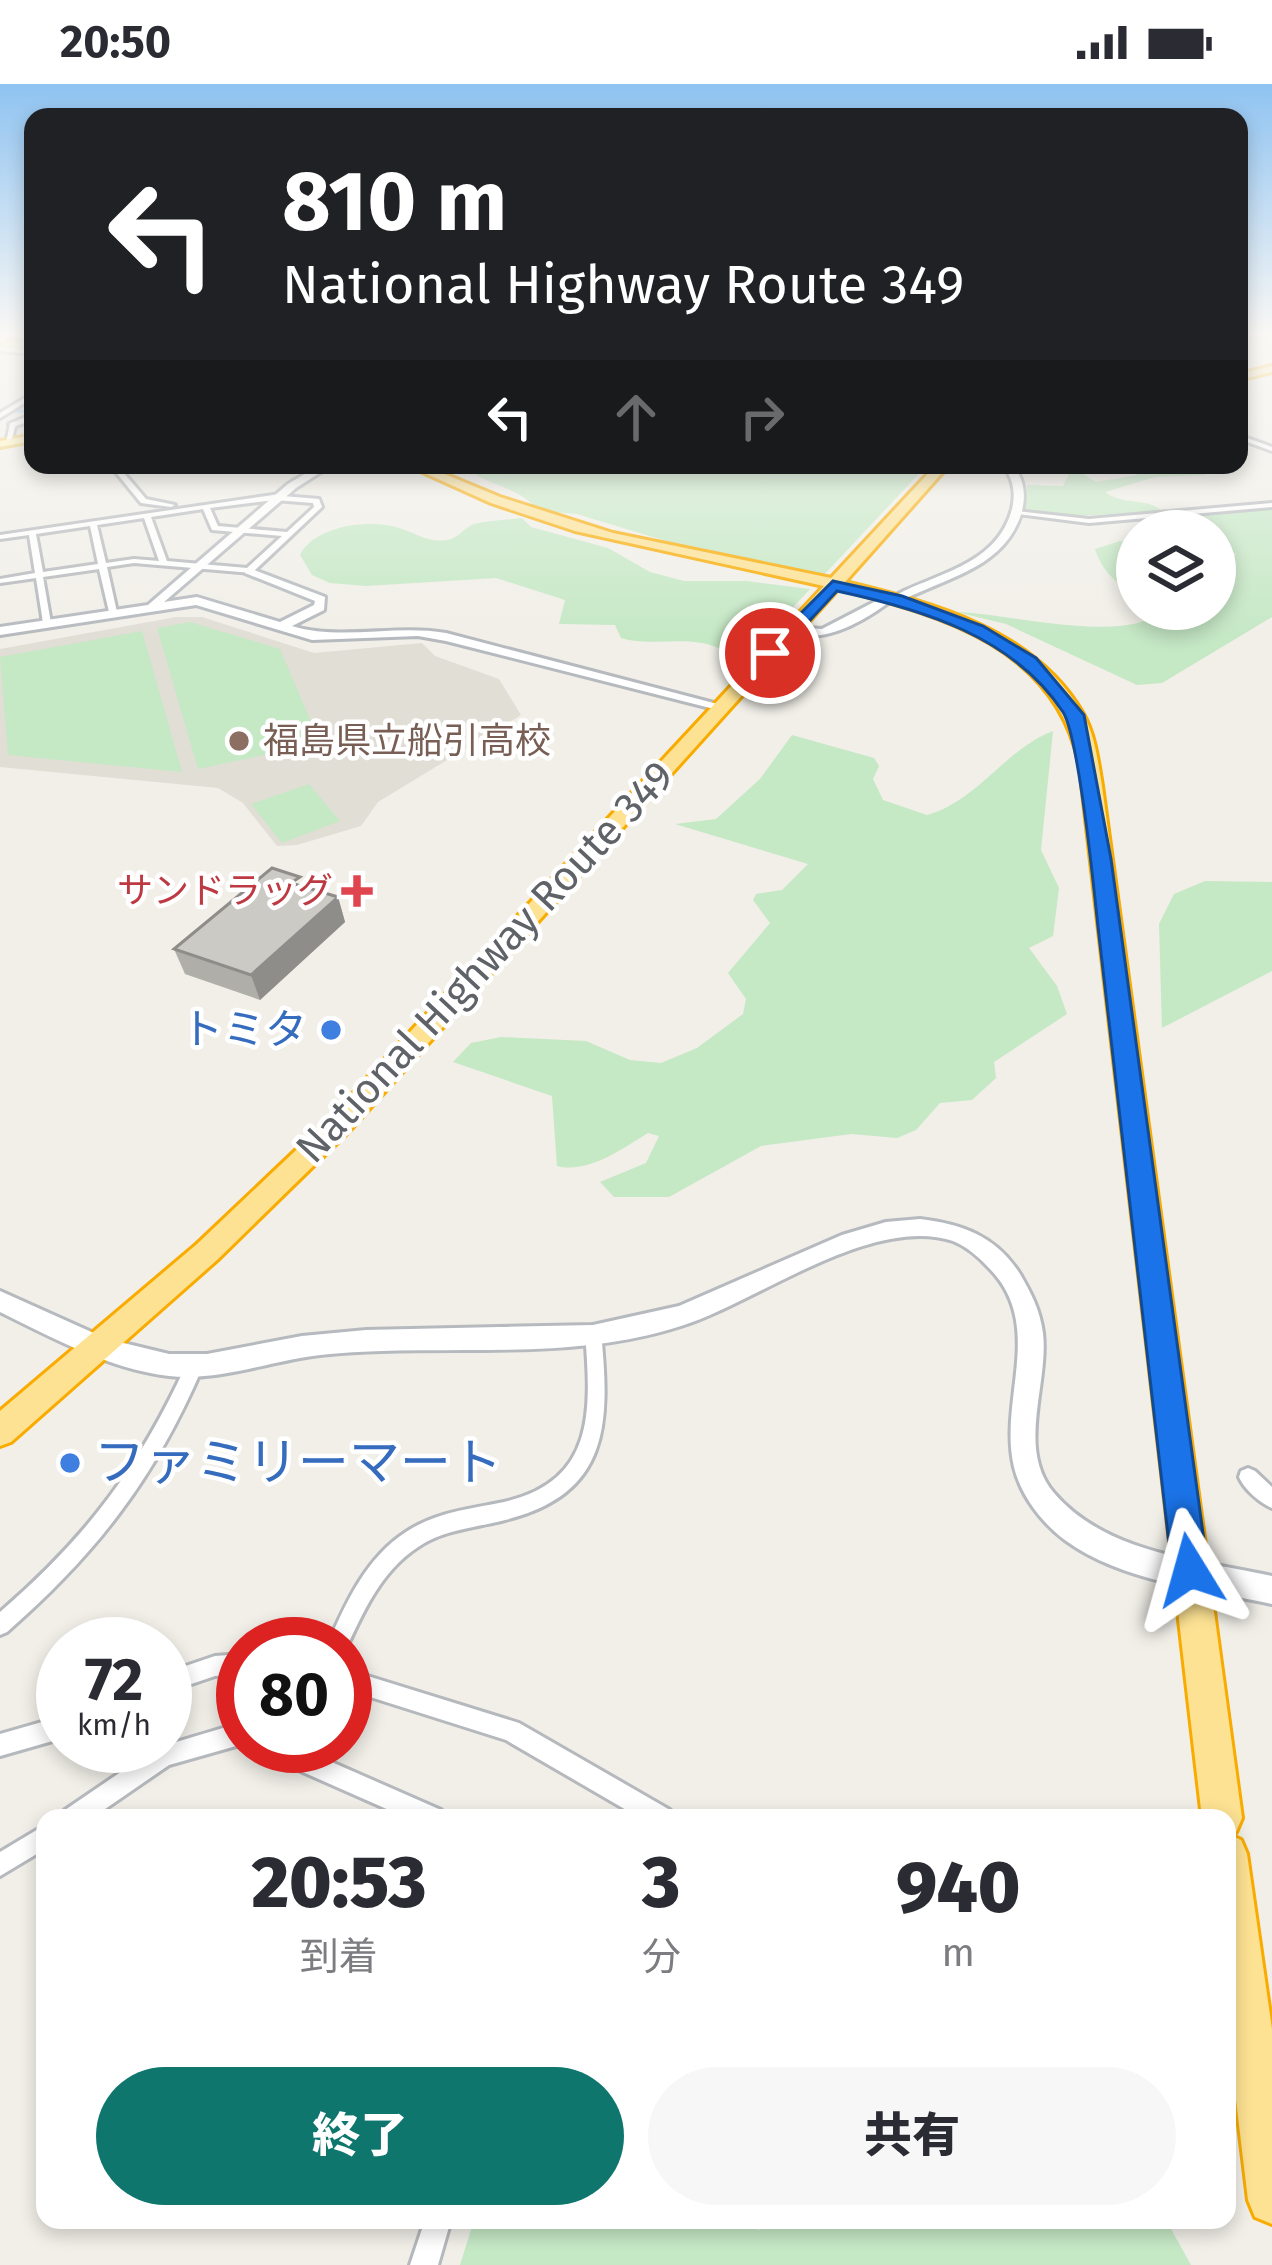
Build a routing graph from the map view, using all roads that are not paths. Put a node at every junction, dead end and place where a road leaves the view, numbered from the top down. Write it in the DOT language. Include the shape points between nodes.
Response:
graph roads {
  1 [pos="122,474"];
  2 [pos="313,474"];
  3 [pos="434,474"];
  4 [pos="935,474"];
  5 [pos="1012,474"];
  6 [pos="279,496"];
  7 [pos="225,504"];
  8 [pos="1272,505"];
  9 [pos="206,507"];
  10 [pos="1015,513"];
  11 [pos="147,516"];
  12 [pos="93,524"];
  13 [pos="239,530"];
  14 [pos="32,532"];
  15 [pos="288,534"];
  16 [pos="0,537"];
  17 [pos="163,562"];
  18 [pos="104,565"];
  19 [pos="199,565"];
  20 [pos="249,571"];
  21 [pos="39,575"];
  22 [pos="0,581"];
  23 [pos="833,585"];
  24 [pos="890,601"];
  25 [pos="153,606"];
  26 [pos="113,612"];
  27 [pos="47,623"];
  28 [pos="282,626"];
  29 [pos="0,631"];
  30 [pos="791,631"];
  31 [pos="722,707"];
  32 [pos="0,1301"];
  33 [pos="593,1332"];
  34 [pos="103,1344"];
  35 [pos="194,1366"];
  36 [pos="0,1431"];
  37 [pos="1248,1477"];
  38 [pos="1272,1499"];
  39 [pos="1190,1570"];
  40 [pos="1272,1590"];
  41 [pos="351,1617"];
  42 [pos="0,1625"];
  43 [pos="372,1687"];
  44 [pos="36,1734"];
  45 [pos="216,1741"];
  46 [pos="0,1745"];
  47 [pos="331,1773"];
  48 [pos="86,1809"];
  49 [pos="413,1809"];
  50 [pos="646,1809"];
  51 [pos="1221,1809"];
  52 [pos="36,1842"];
  53 [pos="0,1865"];
  54 [pos="1236,1966"];
  55 [pos="1272,2200"];
  56 [pos="435,2229"];
  57 [pos="424,2265"];
  1 -- 7 [label="street" via="151,504 210,496"];
  2 -- 6 [label="street"];
  3 -- 23 [label="highway" via="584,529"];
  4 -- 23 [label="highway, National Highway Route 349"];
  5 -- 10 [label="street" via="1020,496"];
  6 -- 7 [label="street"];
  6 -- 13 [label="street"];
  6 -- 15 [label="street" via="318,504"];
  7 -- 9 [label="street"];
  8 -- 10 [label="street" via="1089,521"];
  9 -- 11 [label="street"];
  9 -- 13 [label="street" via="215,528"];
  10 -- 24 [label="street" via="989,555"];
  11 -- 12 [label="street"];
  11 -- 17 [label="street"];
  12 -- 14 [label="street"];
  12 -- 18 [label="street"];
  13 -- 15 [label="street"];
  13 -- 19 [label="street"];
  14 -- 16 [label="street"];
  14 -- 21 [label="street"];
  15 -- 20 [label="street"];
  17 -- 18 [label="street"];
  17 -- 19 [label="street"];
  18 -- 21 [label="street"];
  18 -- 26 [label="street"];
  19 -- 20 [label="street"];
  19 -- 25 [label="street"];
  20 -- 28 [label="street" via="321,599 320,607"];
  21 -- 22 [label="street"];
  21 -- 27 [label="street"];
  23 -- 24 [label="highway"];
  23 -- 30 [label="highway, National Highway Route 349"];
  24 -- 30 [label="street" via="824,633"];
  24 -- 39 [label="highway" via="978,629 1030,662 1063,696 1081,736"];
  25 -- 26 [label="street"];
  25 -- 28 [label="street" via="210,602"];
  26 -- 27 [label="street"];
  27 -- 29 [label="street"];
  28 -- 31 [label="street" via="326,638 446,637"];
  30 -- 31 [label="highway, National Highway Route 349"];
  31 -- 34 [label="highway, National Highway Route 349" via="341,1123"];
  32 -- 34 [label="street"];
  33 -- 35 [label="street" via="324,1343"];
  33 -- 39 [label="street" via="681,1316 862,1238 953,1232 992,1254 1024,1292 1035,1341 1019,1439 1045,1502 1097,1544"];
  33 -- 41 [label="street" via="598,1426 566,1480 535,1503 466,1516 412,1539 367,1584"];
  34 -- 35 [label="street"];
  34 -- 36 [label="highway, National Highway Route 349"];
  35 -- 42 [label="street" via="137,1478 84,1547"];
  37 -- 38 [label="street"];
  39 -- 40 [label="street"];
  39 -- 51 [label="highway"];
  43 -- 50 [label="street" via="511,1731"];
  44 -- 46 [label="street"];
  45 -- 48 [label="street" via="164,1756"];
  47 -- 49 [label="street"];
  52 -- 53 [label="street"];
  54 -- 55 [label="highway"];
  56 -- 57 [label="street"];
}
